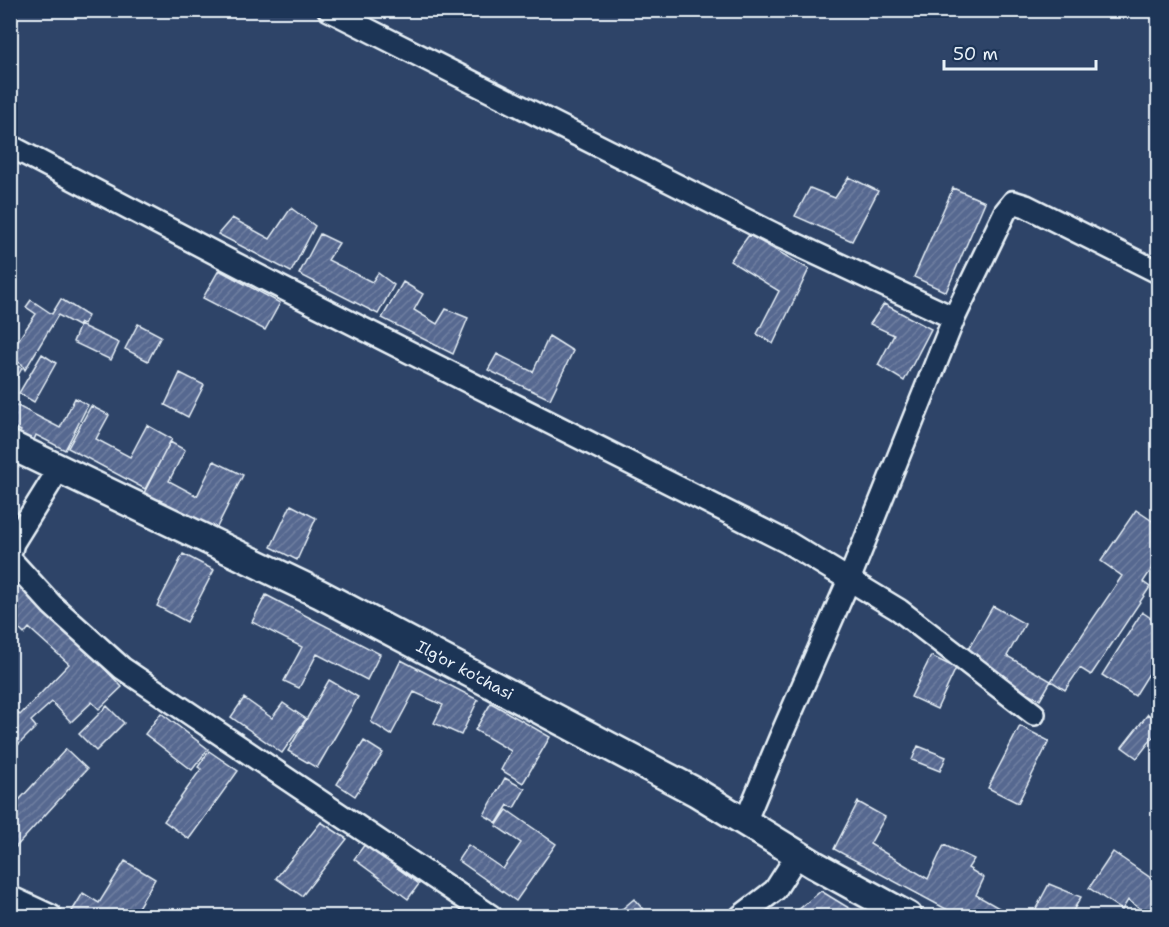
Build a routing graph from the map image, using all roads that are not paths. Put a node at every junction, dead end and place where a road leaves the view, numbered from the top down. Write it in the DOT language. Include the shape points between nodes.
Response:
graph roads {
  1 [pos="329,10"];
  2 [pos="10,146"];
  3 [pos="1158,272"];
  4 [pos="954,318"];
  5 [pos="10,445"];
  6 [pos="60,469"];
  7 [pos="10,554"];
  8 [pos="10,559"];
  9 [pos="849,580"];
  10 [pos="1034,714"];
  11 [pos="745,822"];
  12 [pos="798,854"];
  13 [pos="10,897"];
  14 [pos="51,916"];
  15 [pos="491,916"];
  16 [pos="741,916"];
  17 [pos="908,916"];
  1 -- 4 [label="street" via="774,234"];
  2 -- 9 [label="street" via="278,286 787,542"];
  3 -- 4 [label="street" via="1013,202"];
  4 -- 9 [label="street"];
  5 -- 6 [label="street, Ilg'or ko'chasi"];
  6 -- 7 [label="street"];
  6 -- 11 [label="street, Ilg'or ko'chasi" via="330,600 696,792"];
  8 -- 15 [label="street" via="52,605 122,668"];
  9 -- 10 [label="street" via="899,610"];
  9 -- 11 [label="street"];
  11 -- 12 [label="street, Ilg'or ko'chasi"];
  12 -- 16 [label="street" via="775,890"];
  12 -- 17 [label="street, Ilg'or ko'chasi"];
  13 -- 14 [label="street"];
}
